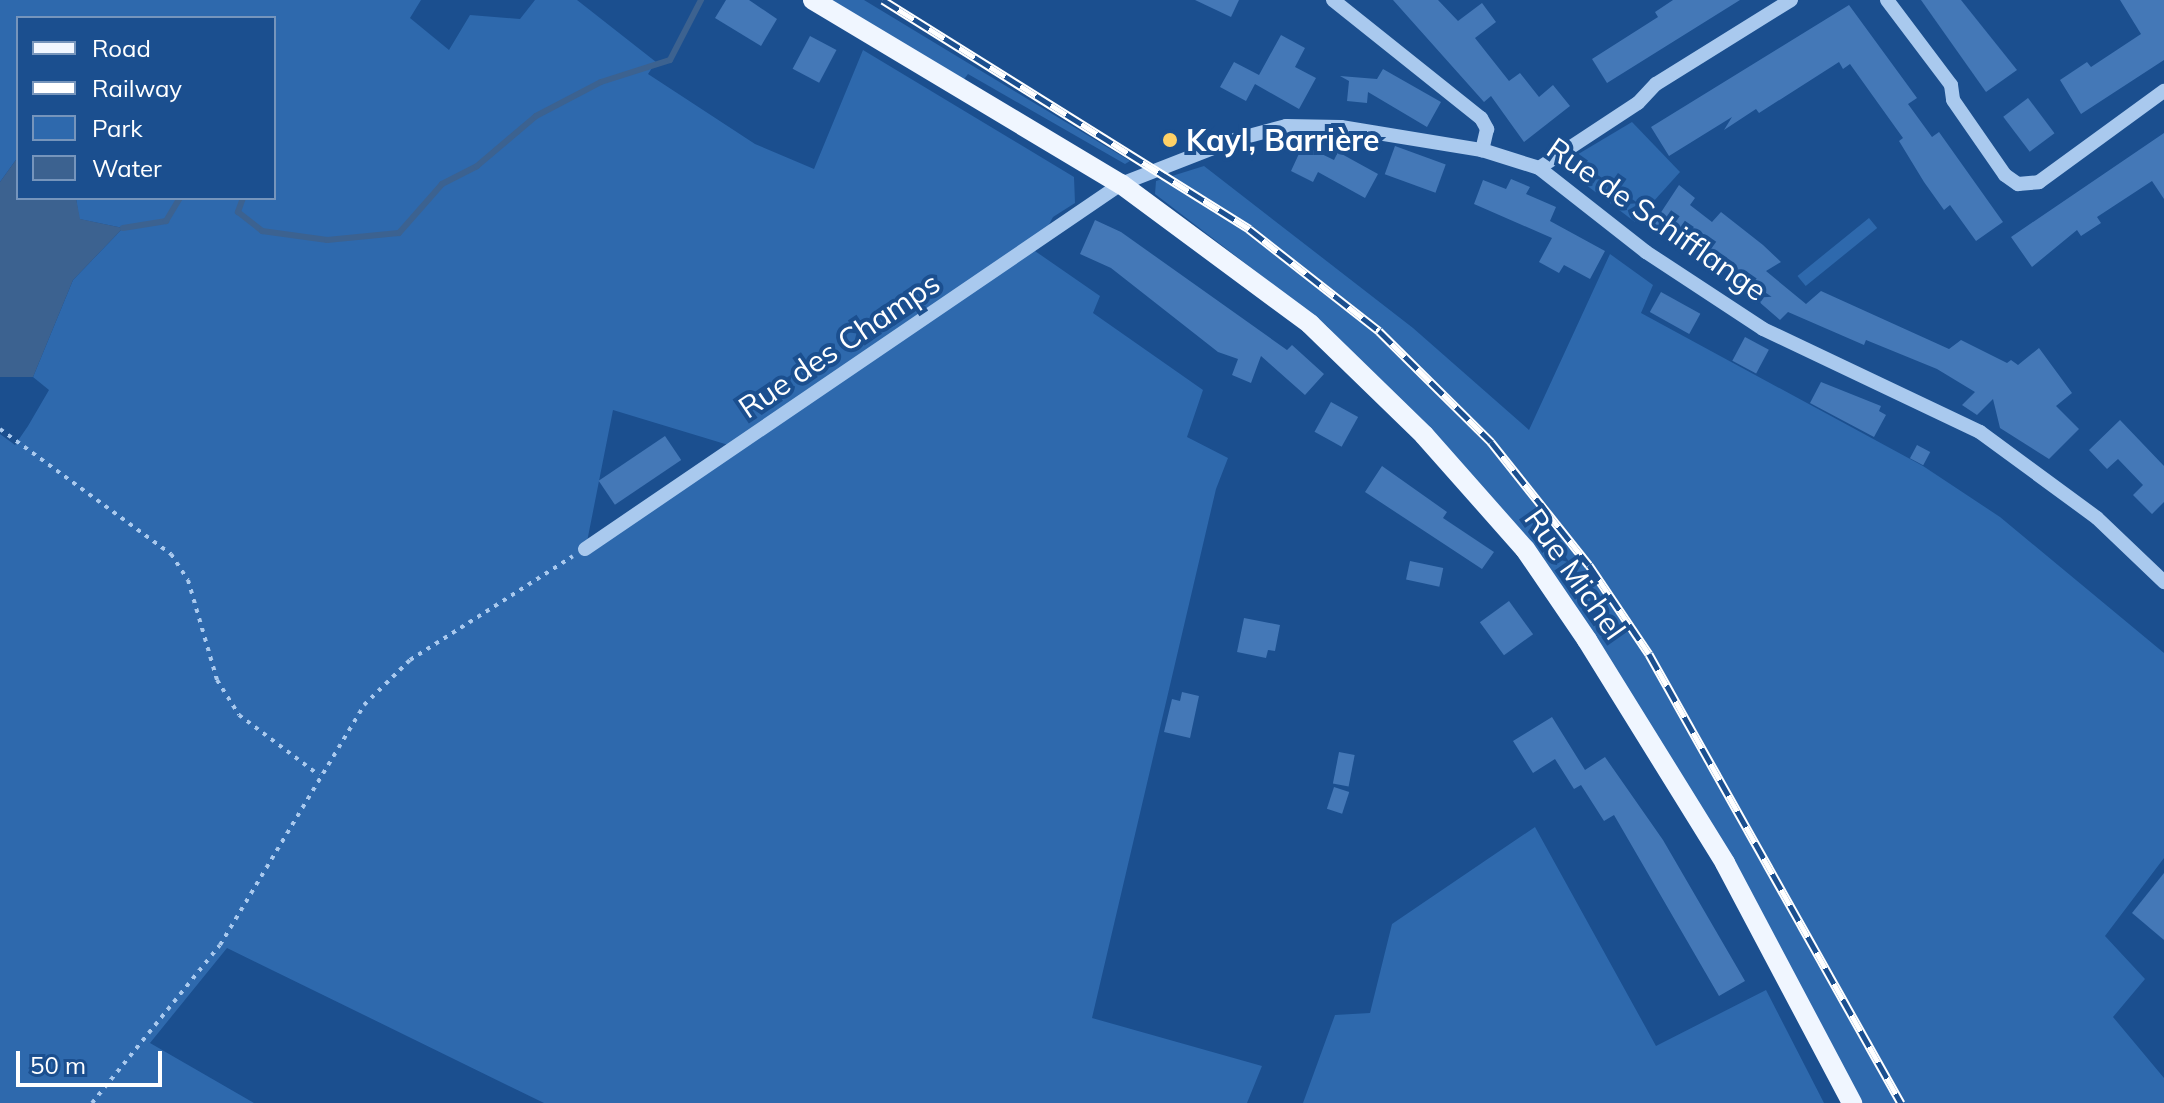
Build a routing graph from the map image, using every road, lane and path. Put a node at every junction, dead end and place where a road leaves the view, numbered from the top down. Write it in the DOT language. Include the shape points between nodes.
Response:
graph roads {
  1 [pos="813,0"];
  2 [pos="1333,0"];
  3 [pos="1791,0"];
  4 [pos="1887,0"];
  5 [pos="2164,91"];
  6 [pos="1482,150"];
  7 [pos="1539,168"];
  8 [pos="1121,184"];
  9 [pos="0,429"];
  10 [pos="585,549"];
  11 [pos="2164,582"];
  12 [pos="319,775"];
  13 [pos="92,1103"];
  14 [pos="1852,1103"];
  1 -- 8 [label="main road"];
  2 -- 6 [label="street" via="1481,118 1487,129"];
  3 -- 7 [label="street" via="1656,84 1638,103"];
  4 -- 5 [label="street" via="1951,85 1953,100 2005,175 2018,184 2039,182"];
  6 -- 7 [label="street, Rue de Schifflange"];
  6 -- 8 [label="street, Rue de Schifflange" via="1341,127 1286,126 1234,140"];
  7 -- 11 [label="street, Rue de Schifflange" via="1646,252 1763,329 1980,432 2097,518"];
  8 -- 10 [label="street, Rue des Champs"];
  8 -- 14 [label="main road, Rue Michel" via="1310,324 1424,435 1525,549 1725,863"];
  9 -- 12 [label="path" via="171,554 188,580 217,680 239,715"];
  10 -- 12 [label="path" via="410,660 364,705"];
  12 -- 13 [label="path" via="220,945"];
}
